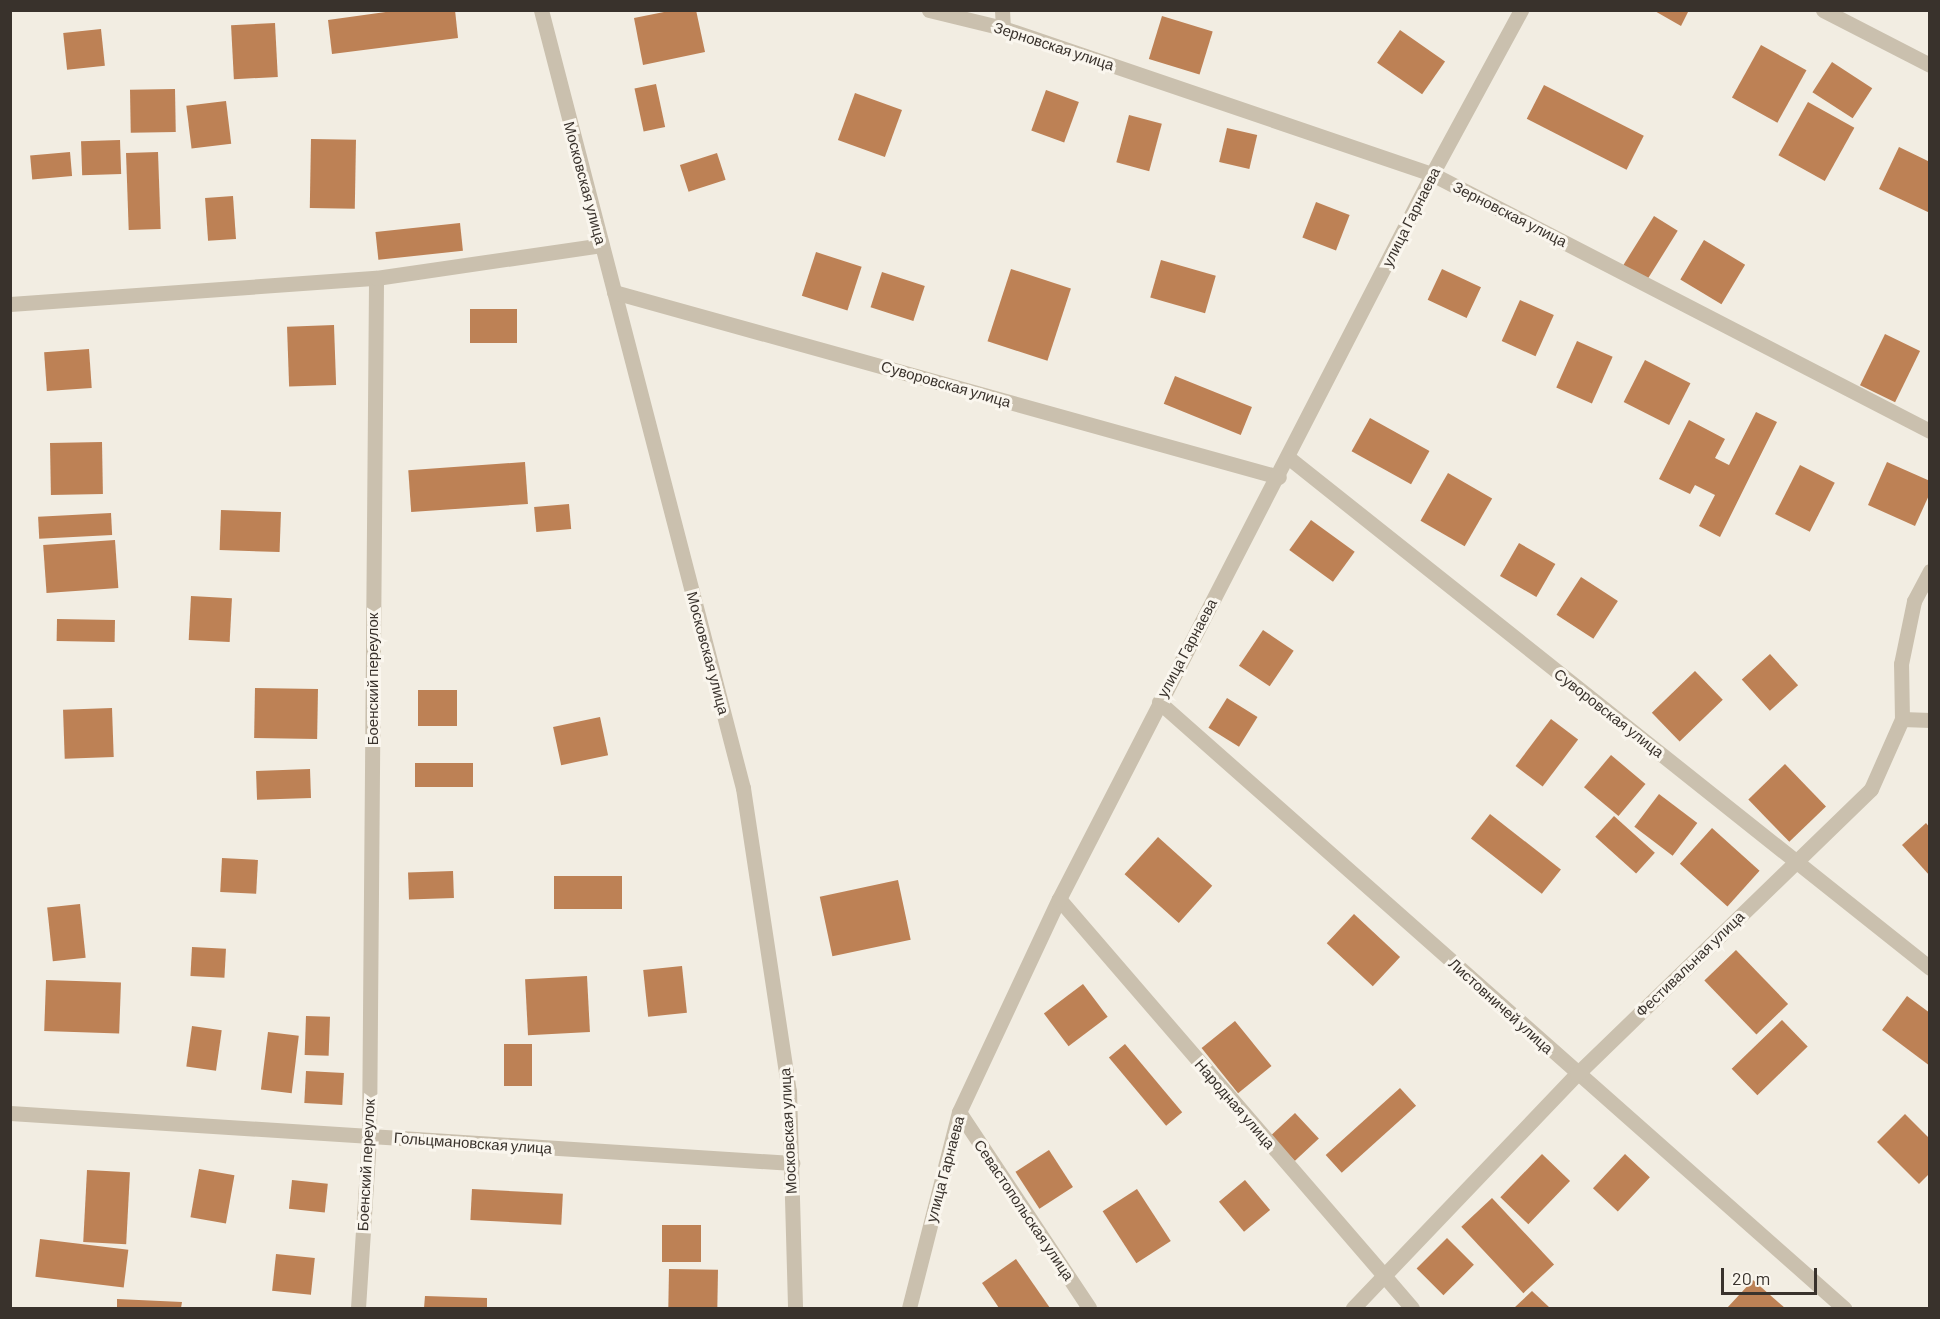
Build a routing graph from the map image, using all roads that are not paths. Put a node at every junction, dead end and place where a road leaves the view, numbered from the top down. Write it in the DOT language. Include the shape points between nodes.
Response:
graph roads {
  1 [pos="541,10"];
  2 [pos="929,10"];
  3 [pos="1002,10"];
  4 [pos="1521,10"];
  5 [pos="1823,10"];
  6 [pos="1003,28"];
  7 [pos="1929,65"];
  8 [pos="1432,174"];
  9 [pos="602,245"];
  10 [pos="376,278"];
  11 [pos="614,292"];
  12 [pos="10,304"];
  13 [pos="1929,431"];
  14 [pos="1289,458"];
  15 [pos="1279,477"];
  16 [pos="1929,571"];
  17 [pos="1159,702"];
  18 [pos="1902,719"];
  19 [pos="1929,720"];
  20 [pos="1795,861"];
  21 [pos="1059,899"];
  22 [pos="1929,968"];
  23 [pos="1577,1074"];
  24 [pos="959,1112"];
  25 [pos="10,1113"];
  26 [pos="369,1137"];
  27 [pos="792,1163"];
  28 [pos="1383,1276"];
  29 [pos="358,1308"];
  30 [pos="795,1308"];
  31 [pos="909,1308"];
  32 [pos="1089,1308"];
  33 [pos="1353,1308"];
  34 [pos="1412,1308"];
  35 [pos="1844,1308"];
  1 -- 9 [label="street, Московская улица"];
  2 -- 6 [label="street, Зерновская улица"];
  3 -- 6 [label="street"];
  4 -- 8 [label="street, улица Гарнаева"];
  5 -- 7 [label="street"];
  6 -- 8 [label="street, Зерновская улица"];
  8 -- 13 [label="street, Зерновская улица"];
  8 -- 14 [label="street, улица Гарнаева"];
  9 -- 10 [label="street"];
  9 -- 11 [label="street, Московская улица"];
  10 -- 12 [label="street"];
  10 -- 26 [label="street, Боенский переулок"];
  11 -- 15 [label="street, Суворовская улица"];
  11 -- 27 [label="street, Московская улица" via="743,788 789,1091"];
  14 -- 15 [label="street, улица Гарнаева"];
  14 -- 20 [label="street, Суворовская улица"];
  15 -- 17 [label="street, улица Гарнаева"];
  16 -- 18 [label="street, Фестивальная улица" via="1914,601 1901,664"];
  17 -- 21 [label="street, улица Гарнаева"];
  17 -- 23 [label="street, Листовничей улица"];
  18 -- 19 [label="street"];
  18 -- 20 [label="street, Фестивальная улица" via="1871,789"];
  20 -- 22 [label="street, Суворовская улица"];
  20 -- 23 [label="street, Фестивальная улица"];
  21 -- 24 [label="street, улица Гарнаева"];
  21 -- 28 [label="street, Народная улица"];
  23 -- 28 [label="street, Фестивальная улица"];
  23 -- 35 [label="street, Листовничей улица"];
  24 -- 31 [label="street, улица Гарнаева"];
  24 -- 32 [label="street, Севастопольская улица"];
  25 -- 26 [label="street, Гольцмановская улица"];
  26 -- 27 [label="street, Гольцмановская улица"];
  26 -- 29 [label="street, Боенский переулок"];
  27 -- 30 [label="street, Московская улица"];
  28 -- 33 [label="street, Фестивальная улица"];
  28 -- 34 [label="street, Народная улица"];
}
